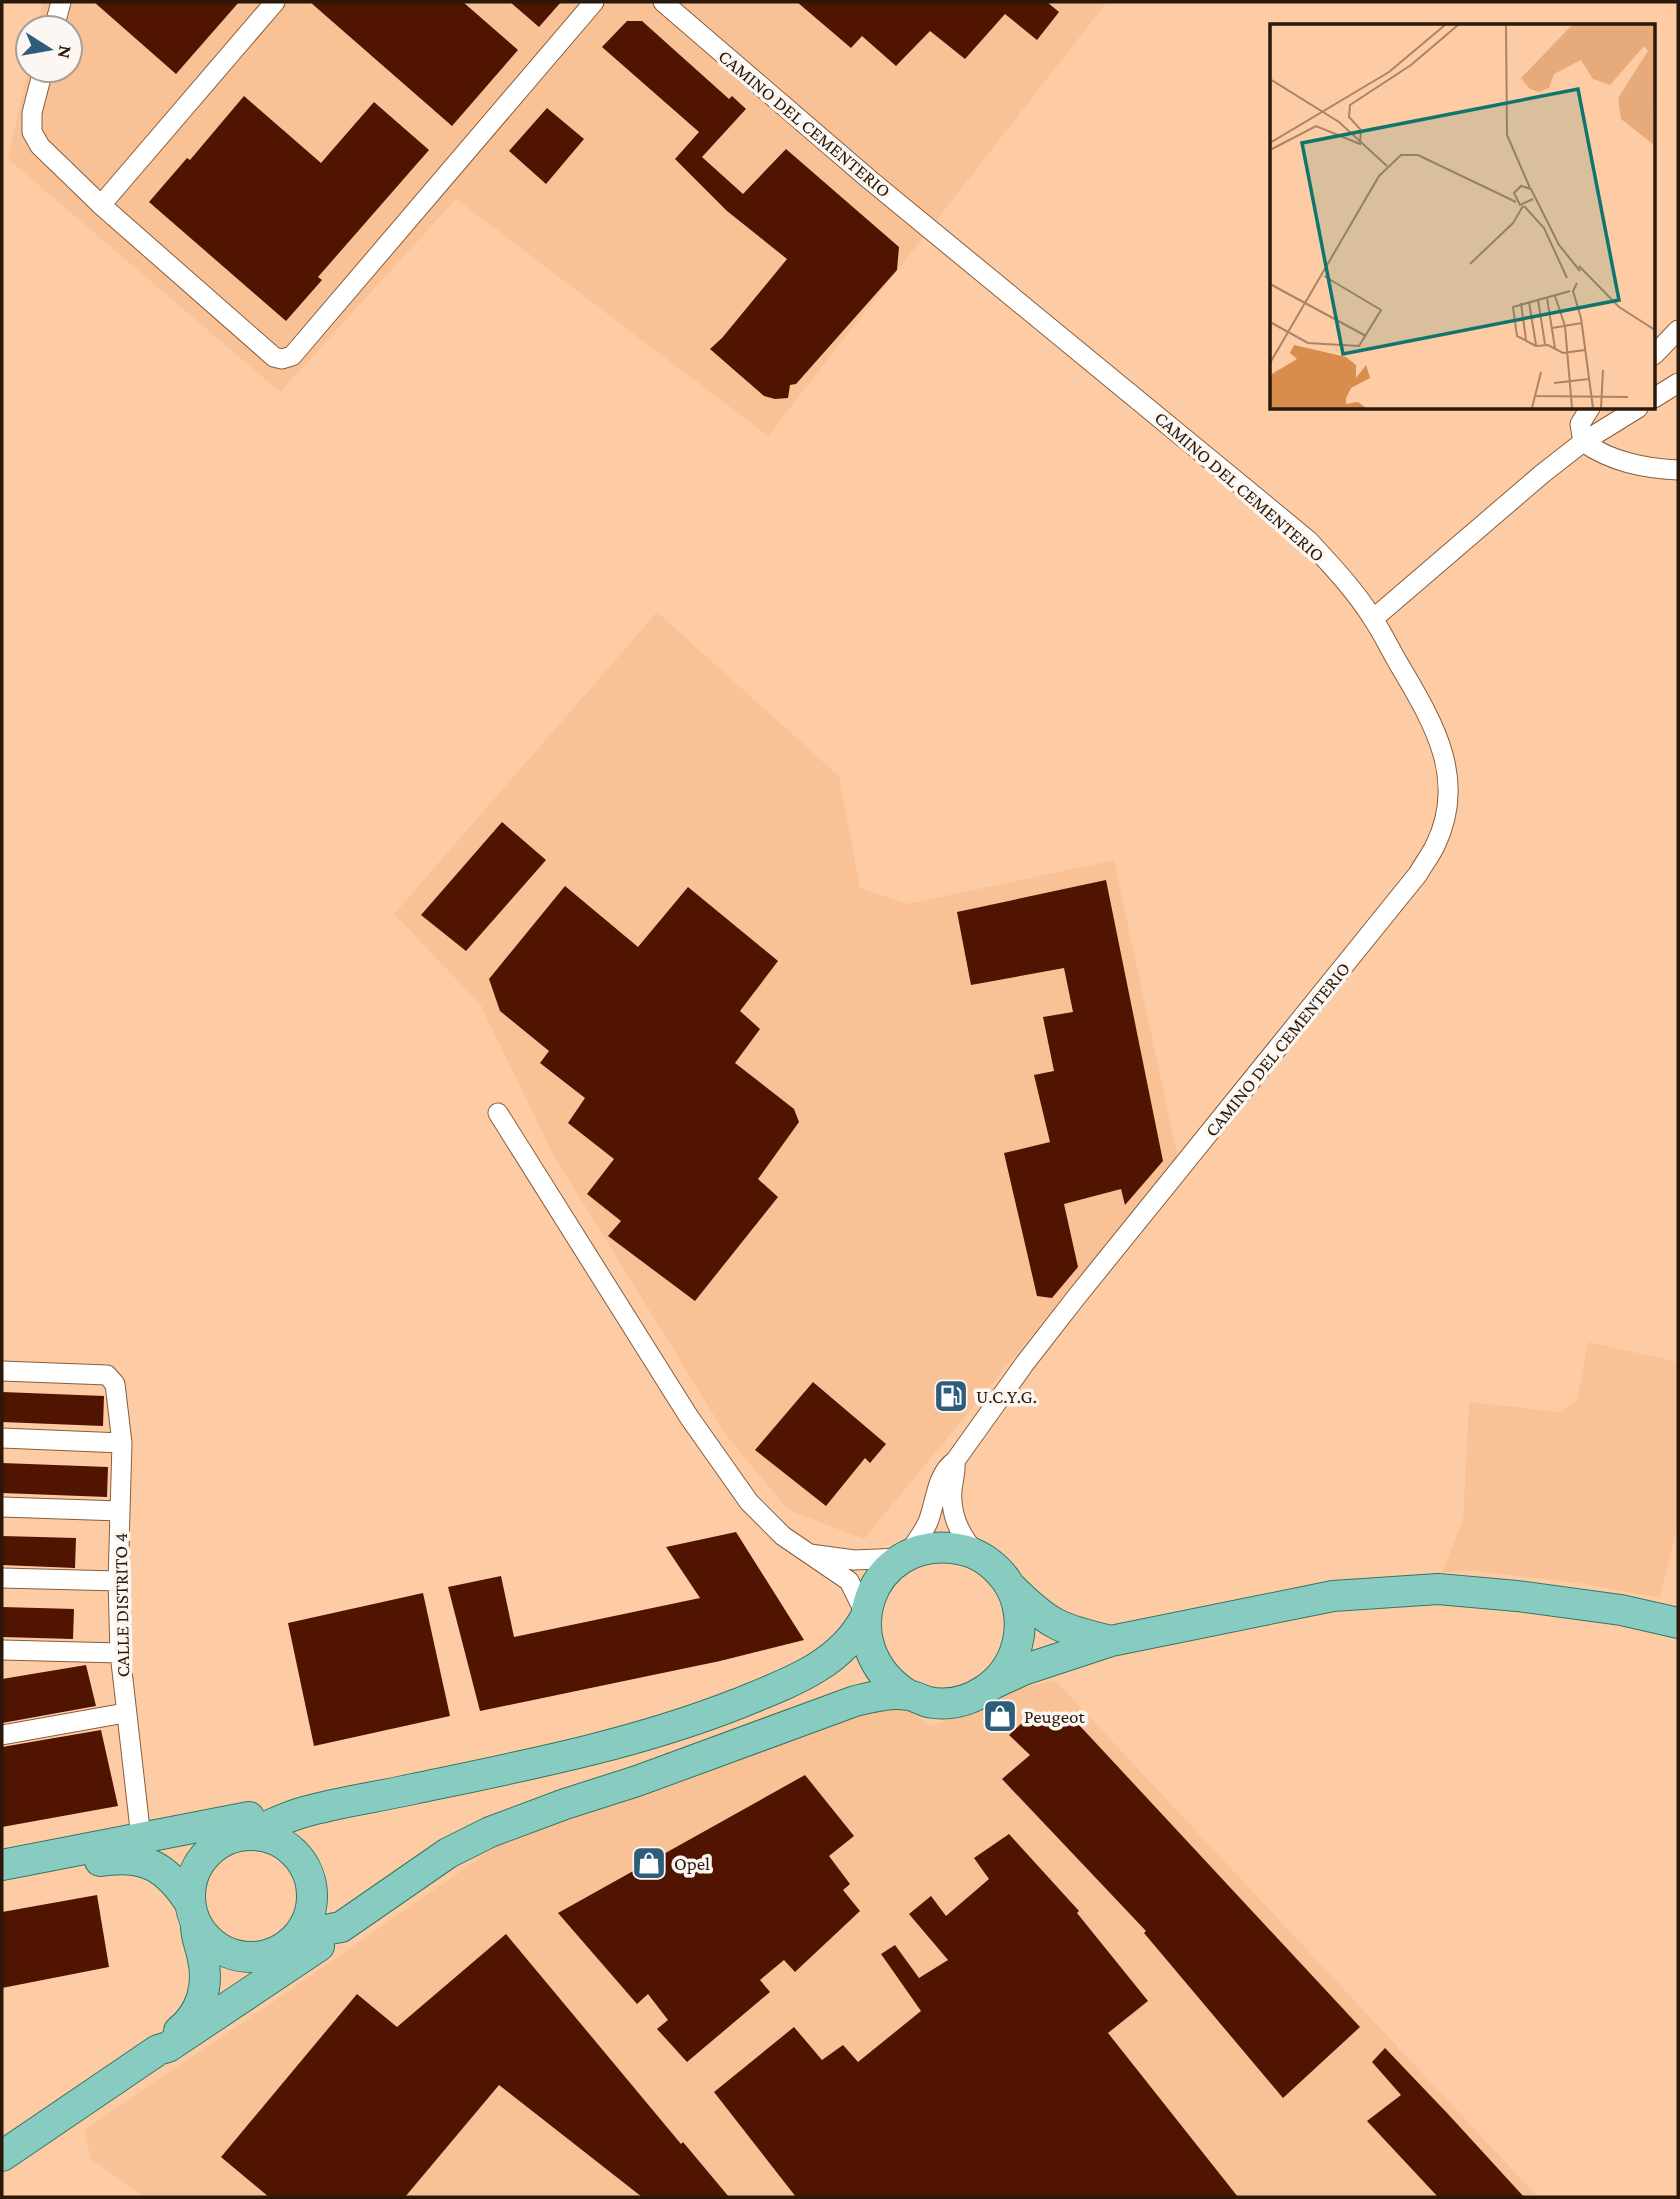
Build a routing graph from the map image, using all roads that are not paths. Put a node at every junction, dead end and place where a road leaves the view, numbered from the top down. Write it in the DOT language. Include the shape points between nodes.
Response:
graph roads {
  1 [pos="275,2"];
  2 [pos="594,2"];
  3 [pos="663,2"];
  4 [pos="39,84"];
  5 [pos="101,205"];
  6 [pos="1678,330"];
  7 [pos="1656,353"];
  8 [pos="1678,383"];
  9 [pos="1656,397"];
  10 [pos="1589,410"];
  11 [pos="1635,410"];
  12 [pos="1583,442"];
  13 [pos="1678,470"];
  14 [pos="1373,619"];
  15 [pos="498,1113"];
  16 [pos="2,1371"];
  17 [pos="2,1438"];
  18 [pos="122,1443"];
  19 [pos="955,1461"];
  20 [pos="2,1507"];
  21 [pos="120,1511"];
  22 [pos="808,1553"];
  23 [pos="979,1556"];
  24 [pos="905,1557"];
  25 [pos="2,1578"];
  26 [pos="118,1581"];
  27 [pos="1009,1585"];
  28 [pos="866,1616"];
  29 [pos="1678,1623"];
  30 [pos="1111,1641"];
  31 [pos="2,1650"];
  32 [pos="120,1653"];
  33 [pos="995,1683"];
  34 [pos="908,1695"];
  35 [pos="125,1713"];
  36 [pos="2,1735"];
  37 [pos="302,1813"];
  38 [pos="237,1837"];
  39 [pos="141,1838"];
  40 [pos="2,1865"];
  41 [pos="2,1877"];
  42 [pos="193,1913"];
  43 [pos="341,1927"];
  44 [pos="283,1948"];
  45 [pos="158,2050"];
  46 [pos="2,2156"];
  1 -- 5 [label="street"];
  2 -- 5 [label="street" via="292,356 274,357"];
  3 -- 14 [label="street, CAMINO DEL CEMENTERIO" via="870,180 1308,540"];
  4 -- 5 [label="street" via="32,132 40,146"];
  6 -- 7 [label="street"];
  8 -- 9 [label="street"];
  10 -- 12 [label="street" via="1580,424"];
  11 -- 12 [label="street"];
  12 -- 13 [label="street" via="1603,456"];
  12 -- 14 [label="street"];
  14 -- 19 [label="street, CAMINO DEL CEMENTERIO" via="1431,719 1446,762 1445,816 1435,845 1418,873 1032,1353"];
  15 -- 22 [label="street" via="749,1502"];
  16 -- 18 [label="street, CALLE DISTRITO 4" via="107,1375 115,1384"];
  17 -- 18 [label="street"];
  18 -- 21 [label="street, CALLE DISTRITO 4"];
  19 -- 23 [label="street" via="954,1517"];
  19 -- 24 [label="street, CAMINO DEL CEMENTERIO" via="947,1466 926,1527"];
  20 -- 21 [label="street"];
  21 -- 26 [label="street, CALLE DISTRITO 4"];
  22 -- 24 [label="street" via="854,1560"];
  22 -- 28 [label="street" via="849,1581"];
  23 -- 24 [label="main road" via="933,1548"];
  23 -- 27 [label="main road"];
  24 -- 28 [label="main road" via="878,1583"];
  25 -- 26 [label="street"];
  26 -- 32 [label="street, CALLE DISTRITO 4"];
  27 -- 30 [label="main road" via="1049,1622"];
  27 -- 33 [label="main road" via="1017,1601 1020,1636 1015,1654"];
  28 -- 34 [label="main road" via="865,1632 874,1662"];
  28 -- 37 [label="main road" via="854,1638 813,1670 663,1731 552,1760"];
  29 -- 30 [label="main road" via="1517,1595 1438,1589 1333,1596"];
  30 -- 33 [label="main road"];
  31 -- 32 [label="street"];
  32 -- 35 [label="street, CALLE DISTRITO 4"];
  33 -- 34 [label="main road" via="974,1697 952,1703"];
  34 -- 43 [label="main road" via="855,1701 503,1826 448,1853"];
  35 -- 36 [label="street"];
  35 -- 39 [label="street, CALLE DISTRITO 4"];
  37 -- 38 [label="main road"];
  37 -- 39 [label="main road" via="254,1816"];
  38 -- 39 [label="main road" via="162,1843"];
  38 -- 42 [label="main road" via="215,1846 198,1865 192,1877"];
  38 -- 44 [label="main road" via="267,1836 283,1843 306,1870 312,1895 307,1922"];
  39 -- 40 [label="main road"];
  41 -- 42 [label="main road" via="135,1858 158,1867 177,1883"];
  42 -- 44 [label="main road" via="215,1945 241,1956"];
  42 -- 45 [label="main road" via="205,1974 202,2000 191,2020"];
  43 -- 44 [label="main road"];
  43 -- 45 [label="main road" via="215,2016"];
  45 -- 46 [label="main road"];
}
